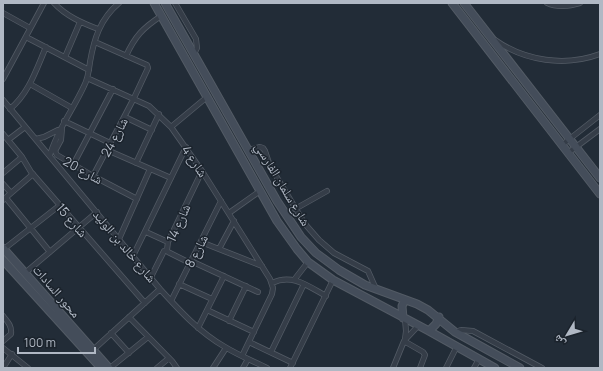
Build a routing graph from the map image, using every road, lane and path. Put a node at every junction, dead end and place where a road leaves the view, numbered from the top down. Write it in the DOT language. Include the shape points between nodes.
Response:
graph roads {
  1 [pos="44,3"];
  2 [pos="54,3"];
  3 [pos="119,3"];
  4 [pos="154,3"];
  5 [pos="164,3"];
  6 [pos="175,3"];
  7 [pos="452,3"];
  8 [pos="464,3"];
  9 [pos="546,3"];
  10 [pos="580,3"];
  11 [pos="3,13"];
  12 [pos="161,16"];
  13 [pos="80,22"];
  14 [pos="30,28"];
  15 [pos="98,29"];
  16 [pos="26,37"];
  17 [pos="492,37"];
  18 [pos="94,42"];
  19 [pos="46,48"];
  20 [pos="194,54"];
  21 [pos="600,54"];
  22 [pos="126,56"];
  23 [pos="65,57"];
  24 [pos="89,70"];
  25 [pos="87,78"];
  26 [pos="3,79"];
  27 [pos="30,84"];
  28 [pos="113,89"];
  29 [pos="207,97"];
  30 [pos="134,98"];
  31 [pos="3,100"];
  32 [pos="72,108"];
  33 [pos="10,109"];
  34 [pos="159,114"];
  35 [pos="600,115"];
  36 [pos="125,117"];
  37 [pos="62,126"];
  38 [pos="171,126"];
  39 [pos="25,127"];
  40 [pos="600,128"];
  41 [pos="152,130"];
  42 [pos="3,134"];
  43 [pos="90,134"];
  44 [pos="36,139"];
  45 [pos="569,139"];
  46 [pos="8,140"];
  47 [pos="110,143"];
  48 [pos="562,145"];
  49 [pos="186,147"];
  50 [pos="576,147"];
  51 [pos="107,150"];
  52 [pos="249,150"];
  53 [pos="568,153"];
  54 [pos="50,155"];
  55 [pos="22,157"];
  56 [pos="136,163"];
  57 [pos="73,166"];
  58 [pos="150,169"];
  59 [pos="202,171"];
  60 [pos="3,173"];
  61 [pos="33,174"];
  62 [pos="93,176"];
  63 [pos="171,178"];
  64 [pos="600,178"];
  65 [pos="3,184"];
  66 [pos="260,191"];
  67 [pos="327,191"];
  68 [pos="11,193"];
  69 [pos="600,194"];
  70 [pos="4,199"];
  71 [pos="137,199"];
  72 [pos="221,201"];
  73 [pos="60,205"];
  74 [pos="295,209"];
  75 [pos="97,212"];
  76 [pos="229,213"];
  77 [pos="234,221"];
  78 [pos="31,228"];
  79 [pos="79,228"];
  80 [pos="146,232"];
  81 [pos="119,239"];
  82 [pos="168,242"];
  83 [pos="201,242"];
  84 [pos="4,248"];
  85 [pos="218,249"];
  86 [pos="167,250"];
  87 [pos="50,252"];
  88 [pos="133,256"];
  89 [pos="3,260"];
  90 [pos="191,262"];
  91 [pos="308,262"];
  92 [pos="262,266"];
  93 [pos="16,268"];
  94 [pos="25,273"];
  95 [pos="224,276"];
  96 [pos="151,277"];
  97 [pos="294,280"];
  98 [pos="333,280"];
  99 [pos="271,281"];
  100 [pos="179,284"];
  101 [pos="304,284"];
  102 [pos="246,286"];
  103 [pos="160,289"];
  104 [pos="376,289"];
  105 [pos="258,292"];
  106 [pos="326,296"];
  107 [pos="212,299"];
  108 [pos="405,300"];
  109 [pos="171,301"];
  110 [pos="144,303"];
  111 [pos="207,310"];
  112 [pos="3,316"];
  113 [pos="129,317"];
  114 [pos="439,317"];
  115 [pos="404,319"];
  116 [pos="229,321"];
  117 [pos="418,326"];
  118 [pos="198,328"];
  119 [pos="429,331"];
  120 [pos="254,332"];
  121 [pos="456,332"];
  122 [pos="111,334"];
  123 [pos="148,337"];
  124 [pos="3,341"];
  125 [pos="404,341"];
  126 [pos="249,342"];
  127 [pos="457,346"];
  128 [pos="3,348"];
  129 [pos="226,348"];
  130 [pos="93,350"];
  131 [pos="271,352"];
  132 [pos="129,353"];
  133 [pos="12,354"];
  134 [pos="242,356"];
  135 [pos="479,358"];
  136 [pos="248,359"];
  137 [pos="171,360"];
  138 [pos="293,363"];
  139 [pos="3,368"];
  140 [pos="28,368"];
  141 [pos="102,368"];
  142 [pos="110,368"];
  143 [pos="157,368"];
  144 [pos="177,368"];
  145 [pos="183,368"];
  146 [pos="213,368"];
  147 [pos="243,368"];
  148 [pos="267,368"];
  149 [pos="290,368"];
  150 [pos="393,368"];
  151 [pos="420,368"];
  152 [pos="446,368"];
  153 [pos="474,368"];
  154 [pos="495,368"];
  155 [pos="520,368"];
  156 [pos="542,368"];
  1 -- 14 [label="street"];
  2 -- 13 [label="street"];
  3 -- 15 [label="street" via="104,18"];
  4 -- 12 [label="street, شارع سلمان الفارسي"];
  5 -- 20 [label="street, شارع سلمان الفارسي"];
  6 -- 20 [label="street" via="196,39"];
  7 -- 48 [label="street"];
  8 -- 17 [label="street"];
  9 -- 10 [label="street" via="559,6"];
  11 -- 14 [label="street"];
  12 -- 22 [label="street" via="144,27"];
  12 -- 29 [label="street, شارع سلمان الفارسي"];
  13 -- 15 [label="street"];
  13 -- 23 [label="street"];
  14 -- 16 [label="street"];
  15 -- 18 [label="street"];
  16 -- 19 [label="street"];
  16 -- 26 [label="street"];
  17 -- 21 [label="street" via="522,54 544,60 567,61"];
  17 -- 45 [label="street"];
  18 -- 22 [label="street"];
  18 -- 24 [label="street"];
  19 -- 23 [label="street"];
  19 -- 27 [label="street"];
  20 -- 52 [label="street, شارع سلمان الفارسي"];
  22 -- 30 [label="street, شارع 24" via="147,65 148,68"];
  23 -- 24 [label="street"];
  24 -- 25 [label="street"];
  25 -- 28 [label="street, شارع 4"];
  25 -- 32 [label="street"];
  27 -- 32 [label="street"];
  27 -- 33 [label="street" via="25,94"];
  28 -- 30 [label="street, شارع 4"];
  28 -- 43 [label="street"];
  29 -- 38 [label="street"];
  29 -- 66 [label="street, شارع سلمان الفارسي"];
  30 -- 34 [label="street, شارع 4"];
  30 -- 36 [label="street, شارع 24"];
  31 -- 33 [label="street, شارع خالد بن الوليد"];
  32 -- 37 [label="street"];
  33 -- 39 [label="street, شارع خالد بن الوليد"];
  34 -- 38 [label="street, شارع 4"];
  34 -- 41 [label="street"];
  35 -- 45 [label="street"];
  36 -- 41 [label="street"];
  36 -- 47 [label="street, شارع 24"];
  37 -- 43 [label="street"];
  37 -- 44 [label="street"];
  37 -- 54 [label="street"];
  37 -- 57 [label="street, شارع 20" via="61,140 56,152"];
  38 -- 49 [label="street, شارع 4"];
  39 -- 44 [label="street, شارع خالد بن الوليد"];
  39 -- 46 [label="street"];
  40 -- 50 [label="street"];
  41 -- 56 [label="street"];
  42 -- 46 [label="street, شارع 15"];
  43 -- 47 [label="street"];
  43 -- 57 [label="street"];
  44 -- 54 [label="street, شارع خالد بن الوليد"];
  45 -- 48 [label="street"];
  45 -- 50 [label="street"];
  46 -- 55 [label="street, شارع 15"];
  47 -- 51 [label="street, شارع 24"];
  48 -- 53 [label="street"];
  49 -- 59 [label="street, شارع 4"];
  49 -- 63 [label="street"];
  50 -- 53 [label="street"];
  50 -- 64 [label="street"];
  51 -- 56 [label="street"];
  51 -- 62 [label="street, شارع 24"];
  52 -- 74 [label="street" via="263,148 270,166"];
  52 -- 104 [label="street, شارع سلمان الفارسي" via="288,219 316,253 339,270"];
  53 -- 69 [label="street"];
  54 -- 75 [label="street, شارع خالد بن الوليد"];
  55 -- 60 [label="street"];
  55 -- 61 [label="street, شارع 15"];
  56 -- 58 [label="street"];
  57 -- 62 [label="street, شارع 20"];
  58 -- 63 [label="street"];
  58 -- 71 [label="street"];
  59 -- 72 [label="street, شارع 4"];
  59 -- 82 [label="street, شارع 14"];
  61 -- 68 [label="street"];
  61 -- 73 [label="street, شارع 15"];
  62 -- 71 [label="street, شارع 20"];
  63 -- 80 [label="street"];
  65 -- 68 [label="street"];
  66 -- 76 [label="street"];
  66 -- 91 [label="street, شارع سلمان الفارسي" via="286,235"];
  67 -- 74 [label="street"];
  68 -- 70 [label="street"];
  70 -- 78 [label="street"];
  71 -- 81 [label="street"];
  72 -- 76 [label="street, شارع 4"];
  72 -- 83 [label="street, شارع 8"];
  73 -- 78 [label="street"];
  73 -- 79 [label="street, شارع 15"];
  74 -- 104 [label="street" via="310,230 334,253 368,271"];
  75 -- 79 [label="street"];
  75 -- 81 [label="street, شارع خالد بن الوليد"];
  76 -- 77 [label="street, شارع 4"];
  77 -- 85 [label="street"];
  77 -- 92 [label="street, شارع 4"];
  78 -- 84 [label="street"];
  78 -- 87 [label="street"];
  79 -- 87 [label="street"];
  79 -- 110 [label="street, شارع 15"];
  80 -- 82 [label="street"];
  80 -- 88 [label="street"];
  81 -- 88 [label="street, شارع خالد بن الوليد"];
  82 -- 86 [label="street, شارع 14"];
  83 -- 85 [label="street"];
  83 -- 90 [label="street, شارع 8"];
  84 -- 93 [label="street, محور السادات"];
  85 -- 92 [label="street"];
  86 -- 90 [label="street, شارع 14"];
  86 -- 96 [label="street" via="164,251"];
  87 -- 94 [label="street"];
  88 -- 96 [label="street, شارع خالد بن الوليد"];
  89 -- 93 [label="street, محور السادات"];
  90 -- 95 [label="street, شارع 14"];
  90 -- 100 [label="street, شارع 8"];
  91 -- 97 [label="street"];
  91 -- 98 [label="street, شارع سلمان الفارسي"];
  92 -- 99 [label="street, شارع 4"];
  93 -- 94 [label="street, محور السادات"];
  93 -- 141 [label="street, محور السادات"];
  94 -- 130 [label="street, محور السادات"];
  95 -- 102 [label="street, شارع 14"];
  95 -- 107 [label="street"];
  96 -- 103 [label="street, شارع خالد بن الوليد"];
  97 -- 99 [label="street" via="287,278"];
  97 -- 101 [label="street"];
  98 -- 106 [label="street"];
  98 -- 115 [label="street, شارع سلمان الفارسي"];
  99 -- 120 [label="street" via="272,294"];
  100 -- 107 [label="street"];
  100 -- 109 [label="street, شارع 8"];
  101 -- 106 [label="street"];
  101 -- 131 [label="street"];
  102 -- 105 [label="street, شارع 14"];
  102 -- 116 [label="street"];
  103 -- 109 [label="street, شارع خالد بن الوليد"];
  103 -- 110 [label="street"];
  104 -- 108 [label="street, شارع سلمان الفارسي"];
  106 -- 138 [label="street"];
  107 -- 111 [label="street"];
  108 -- 114 [label="street, شارع سلمان الفارسي"];
  108 -- 115 [label="street" via="402,306"];
  109 -- 118 [label="street, شارع خالد بن الوليد"];
  110 -- 113 [label="street"];
  111 -- 116 [label="street"];
  111 -- 118 [label="street"];
  112 -- 124 [label="street" via="12,330"];
  113 -- 122 [label="street"];
  113 -- 123 [label="street"];
  114 -- 119 [label="street"];
  114 -- 121 [label="street, شارع سلمان الفارسي"];
  115 -- 117 [label="street, شارع سلمان الفارسي"];
  115 -- 125 [label="street"];
  116 -- 120 [label="street"];
  117 -- 119 [label="street, شارع سلمان الفارسي"];
  117 -- 125 [label="street"];
  118 -- 129 [label="street, شارع خالد بن الوليد"];
  119 -- 127 [label="street, شارع سلمان الفارسي"];
  120 -- 126 [label="street"];
  121 -- 155 [label="street, شارع سلمان الفارسي"];
  121 -- 156 [label="street" via="473,331"];
  122 -- 130 [label="street"];
  122 -- 132 [label="street"];
  123 -- 132 [label="street"];
  123 -- 137 [label="street"];
  125 -- 150 [label="street"];
  125 -- 151 [label="street" via="423,352 425,356"];
  126 -- 131 [label="street"];
  126 -- 134 [label="street"];
  127 -- 135 [label="street, شارع سلمان الفارسي"];
  127 -- 152 [label="street"];
  128 -- 133 [label="street"];
  129 -- 134 [label="street, شارع خالد بن الوليد"];
  129 -- 146 [label="street"];
  130 -- 142 [label="street, محور السادات"];
  131 -- 138 [label="street"];
  132 -- 142 [label="street"];
  133 -- 139 [label="street"];
  133 -- 140 [label="street"];
  134 -- 136 [label="street, شارع خالد بن الوليد"];
  135 -- 153 [label="street"];
  135 -- 154 [label="street, شارع سلمان الفارسي"];
  136 -- 147 [label="street"];
  136 -- 148 [label="street, شارع خالد بن الوليد"];
  137 -- 143 [label="street"];
  137 -- 144 [label="street"];
  137 -- 145 [label="street"];
  138 -- 149 [label="street"];
}
